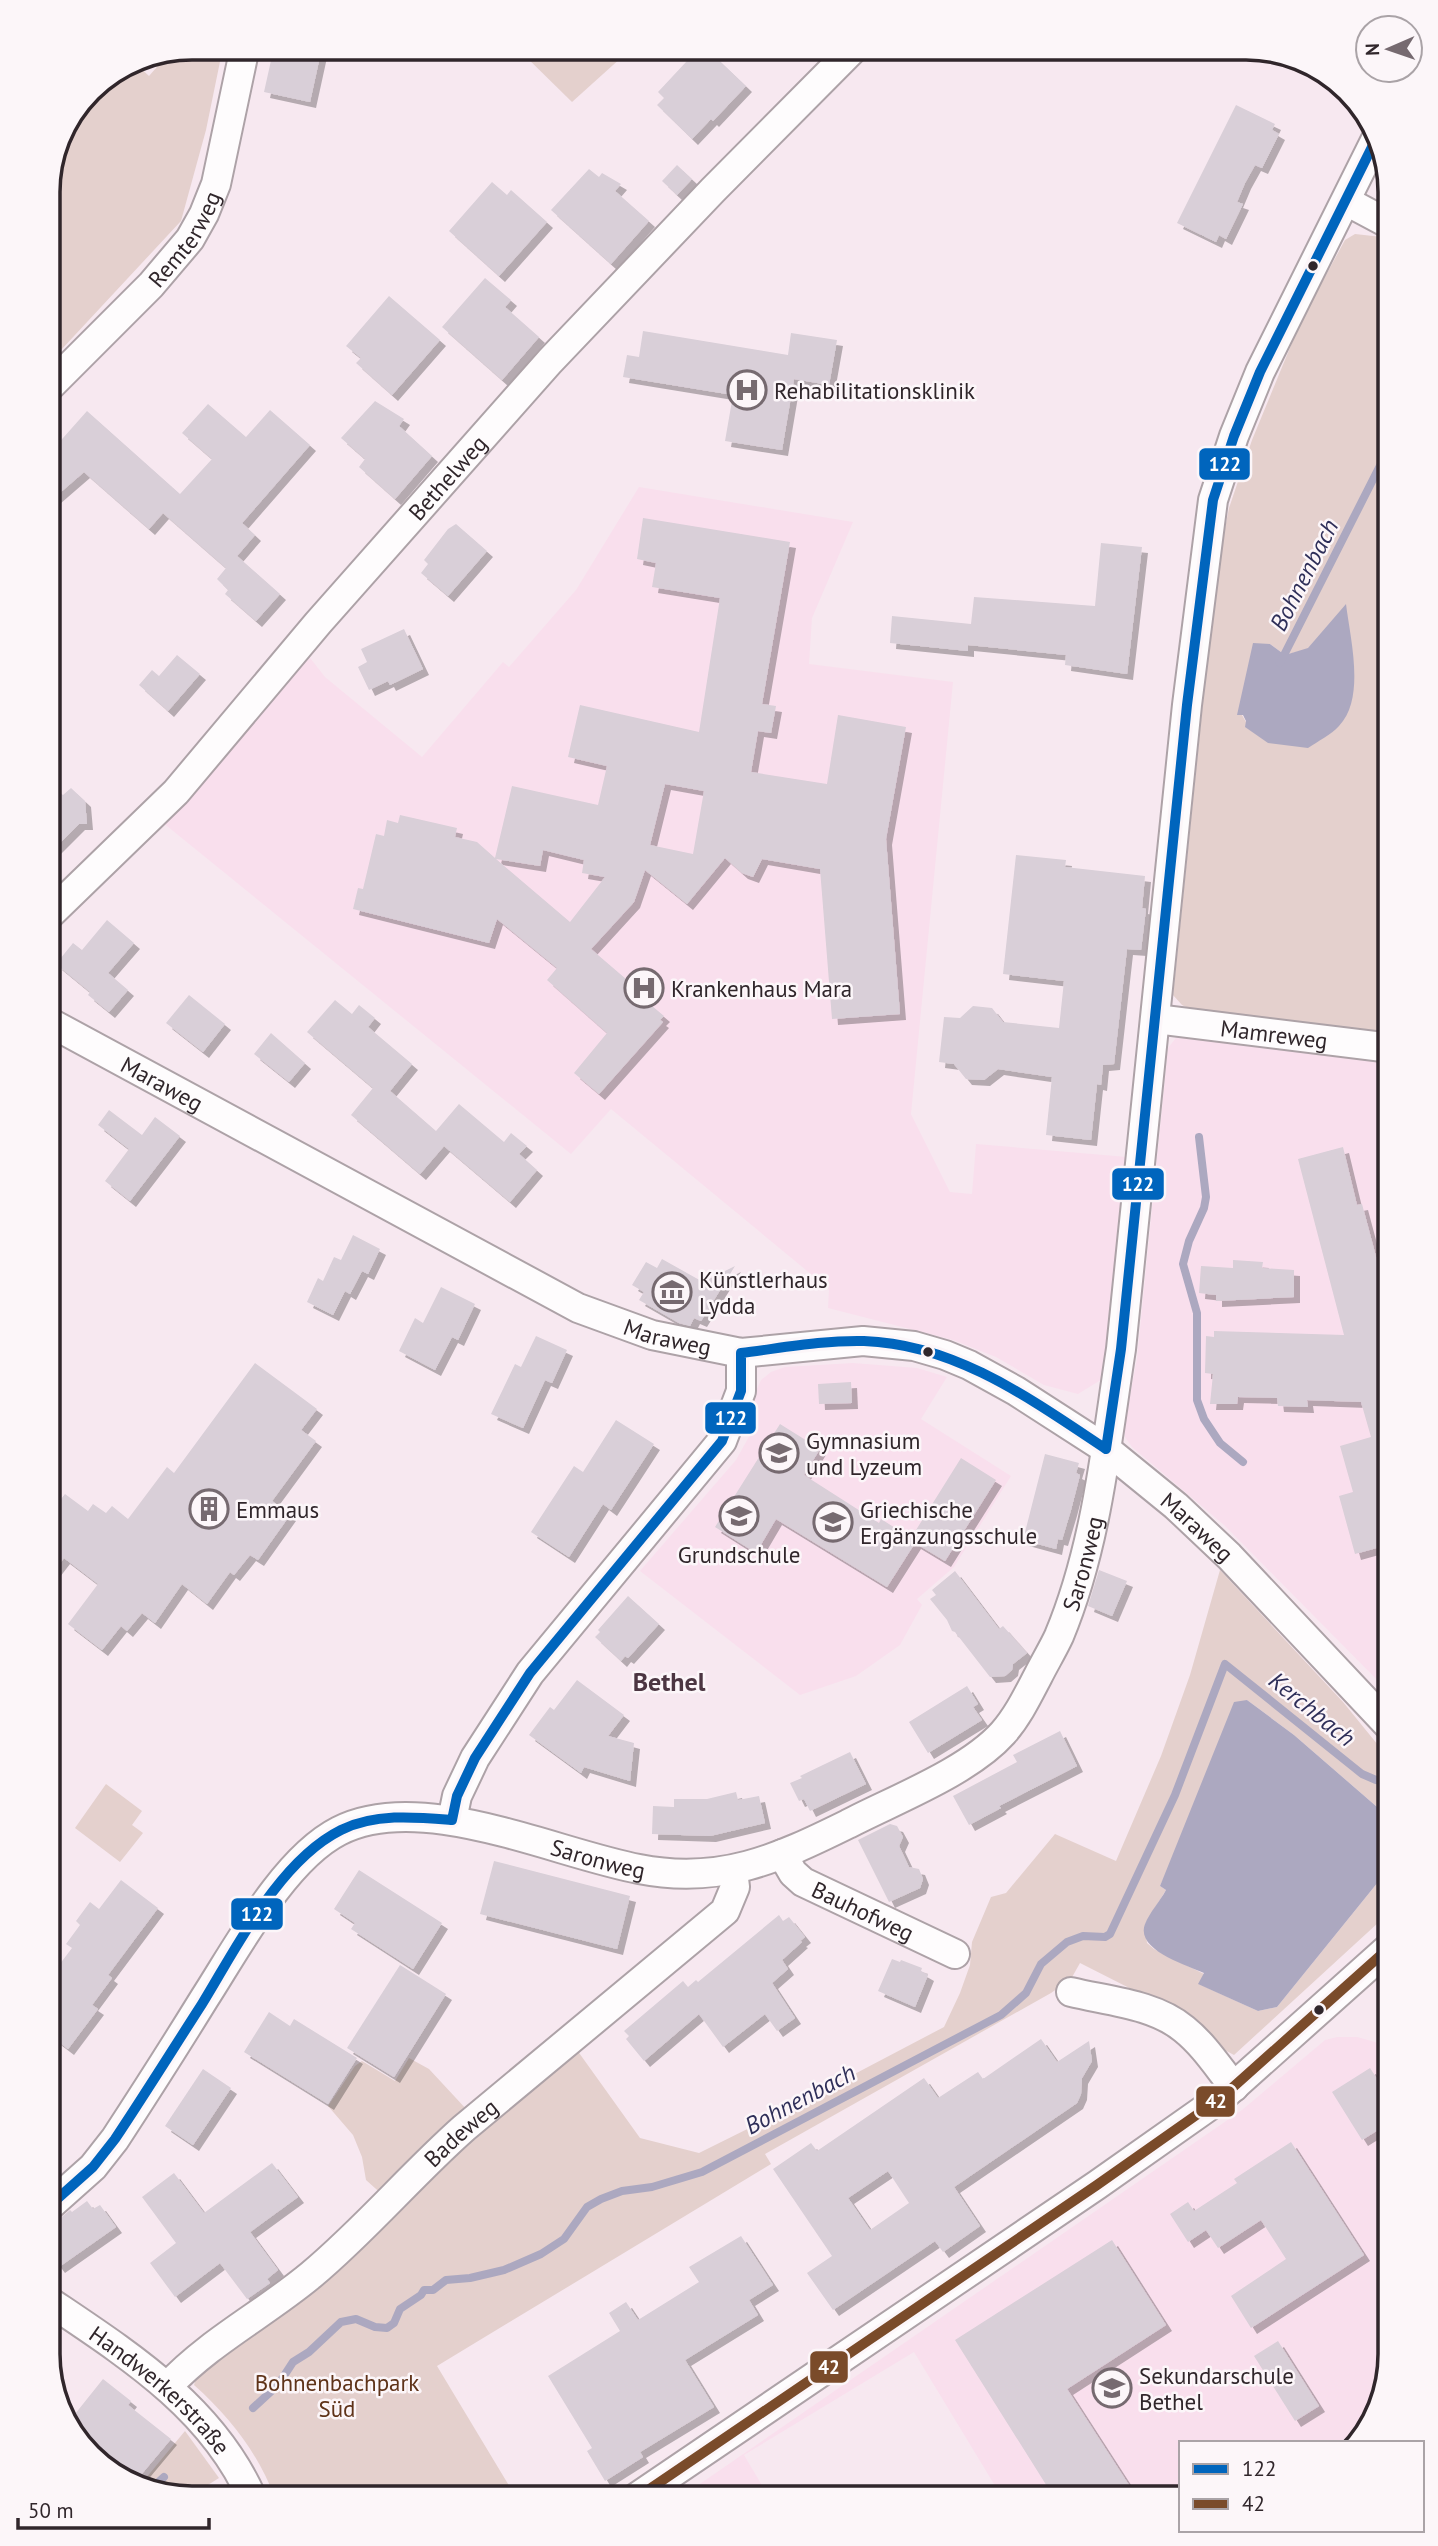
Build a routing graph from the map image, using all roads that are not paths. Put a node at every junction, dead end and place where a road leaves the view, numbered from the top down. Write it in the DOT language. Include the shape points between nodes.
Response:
graph roads {
  1 [pos="241,60"];
  2 [pos="842,60"];
  3 [pos="1371,149"];
  4 [pos="1346,201"];
  5 [pos="1378,218"];
  6 [pos="60,375"];
  7 [pos="60,904"];
  8 [pos="1156,1019"];
  9 [pos="60,1028"];
  10 [pos="1378,1046"];
  11 [pos="741,1353"];
  12 [pos="1106,1449"];
  13 [pos="1378,1714"];
  14 [pos="452,1821"];
  15 [pos="782,1854"];
  16 [pos="733,1871"];
  17 [pos="955,1954"];
  18 [pos="1378,1958"];
  19 [pos="1071,1992"];
  20 [pos="1234,2087"];
  21 [pos="60,2196"];
  22 [pos="60,2309"];
  23 [pos="168,2386"];
  24 [pos="246,2486"];
  25 [pos="653,2486"];
  1 -- 6 [label="street, Remterweg" via="216,184 190,239 151,285"];
  2 -- 7 [label="street, Bethelweg" via="551,361 318,623 176,792"];
  3 -- 4 [label="street, Saronweg"];
  4 -- 5 [label="street"];
  4 -- 8 [label="street, Saronweg" via="1260,372 1213,500 1186,705"];
  8 -- 10 [label="street, Mamreweg"];
  8 -- 12 [label="street, Saronweg"];
  9 -- 11 [label="street, Maraweg" via="578,1308 652,1335"];
  11 -- 12 [label="street, Maraweg" via="863,1341 914,1346 990,1376"];
  11 -- 14 [label="street" via="741,1391 722,1441 530,1673 475,1758 457,1796"];
  12 -- 13 [label="street, Maraweg" via="1229,1556"];
  12 -- 15 [label="street, Saronweg" via="1093,1528 1059,1636 1002,1734 951,1771"];
  14 -- 16 [label="street, Saronweg" via="641,1870"];
  14 -- 21 [label="street, Saronweg" via="410,1817 364,1821 320,1843 264,1905 115,2139"];
  15 -- 16 [label="street, Saronweg"];
  15 -- 17 [label="street, Bauhofweg" via="803,1882"];
  16 -- 23 [label="street, Badeweg" via="735,1887 725,1910 464,2127 335,2254 187,2366"];
  18 -- 20 [label="street"];
  19 -- 20 [label="street" via="1168,2018 1202,2046"];
  20 -- 25 [label="street"];
  22 -- 23 [label="street, Handwerkerstraße"];
  23 -- 24 [label="street, Handwerkerstraße" via="230,2456"];
}
